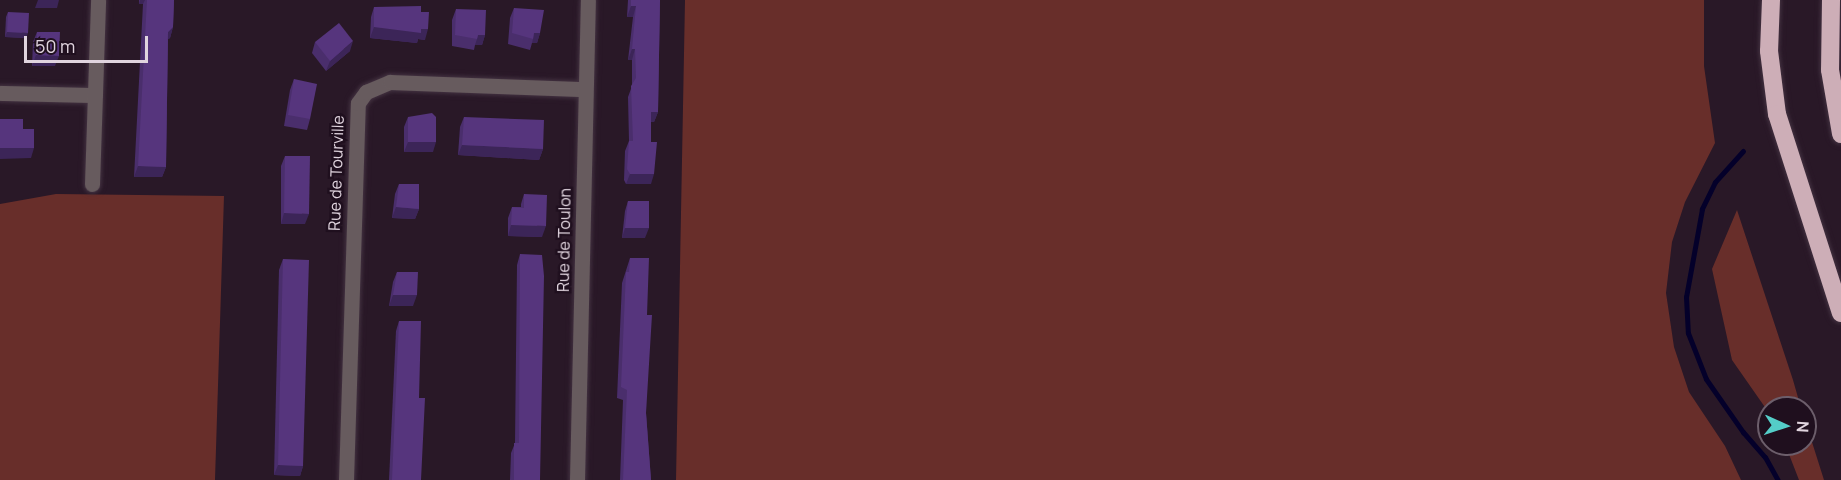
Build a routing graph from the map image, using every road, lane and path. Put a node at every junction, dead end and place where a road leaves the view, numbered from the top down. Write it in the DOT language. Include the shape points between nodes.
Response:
graph roads {
  1 [pos="98,0"];
  2 [pos="588,0"];
  3 [pos="1771,0"];
  4 [pos="1831,0"];
  5 [pos="585,89"];
  6 [pos="0,93"];
  7 [pos="95,95"];
  8 [pos="1841,134"];
  9 [pos="92,184"];
  10 [pos="1841,313"];
  11 [pos="346,480"];
  12 [pos="577,480"];
  1 -- 7 [label="street"];
  2 -- 5 [label="street, Rue de Toulon"];
  3 -- 10 [label="highway" via="1769,51 1777,114"];
  4 -- 8 [label="highway" via="1830,70"];
  5 -- 11 [label="street, Rue de Tourville" via="390,82 366,92 358,103"];
  5 -- 12 [label="street, Rue de Toulon"];
  6 -- 7 [label="street"];
  7 -- 9 [label="street"];
}
